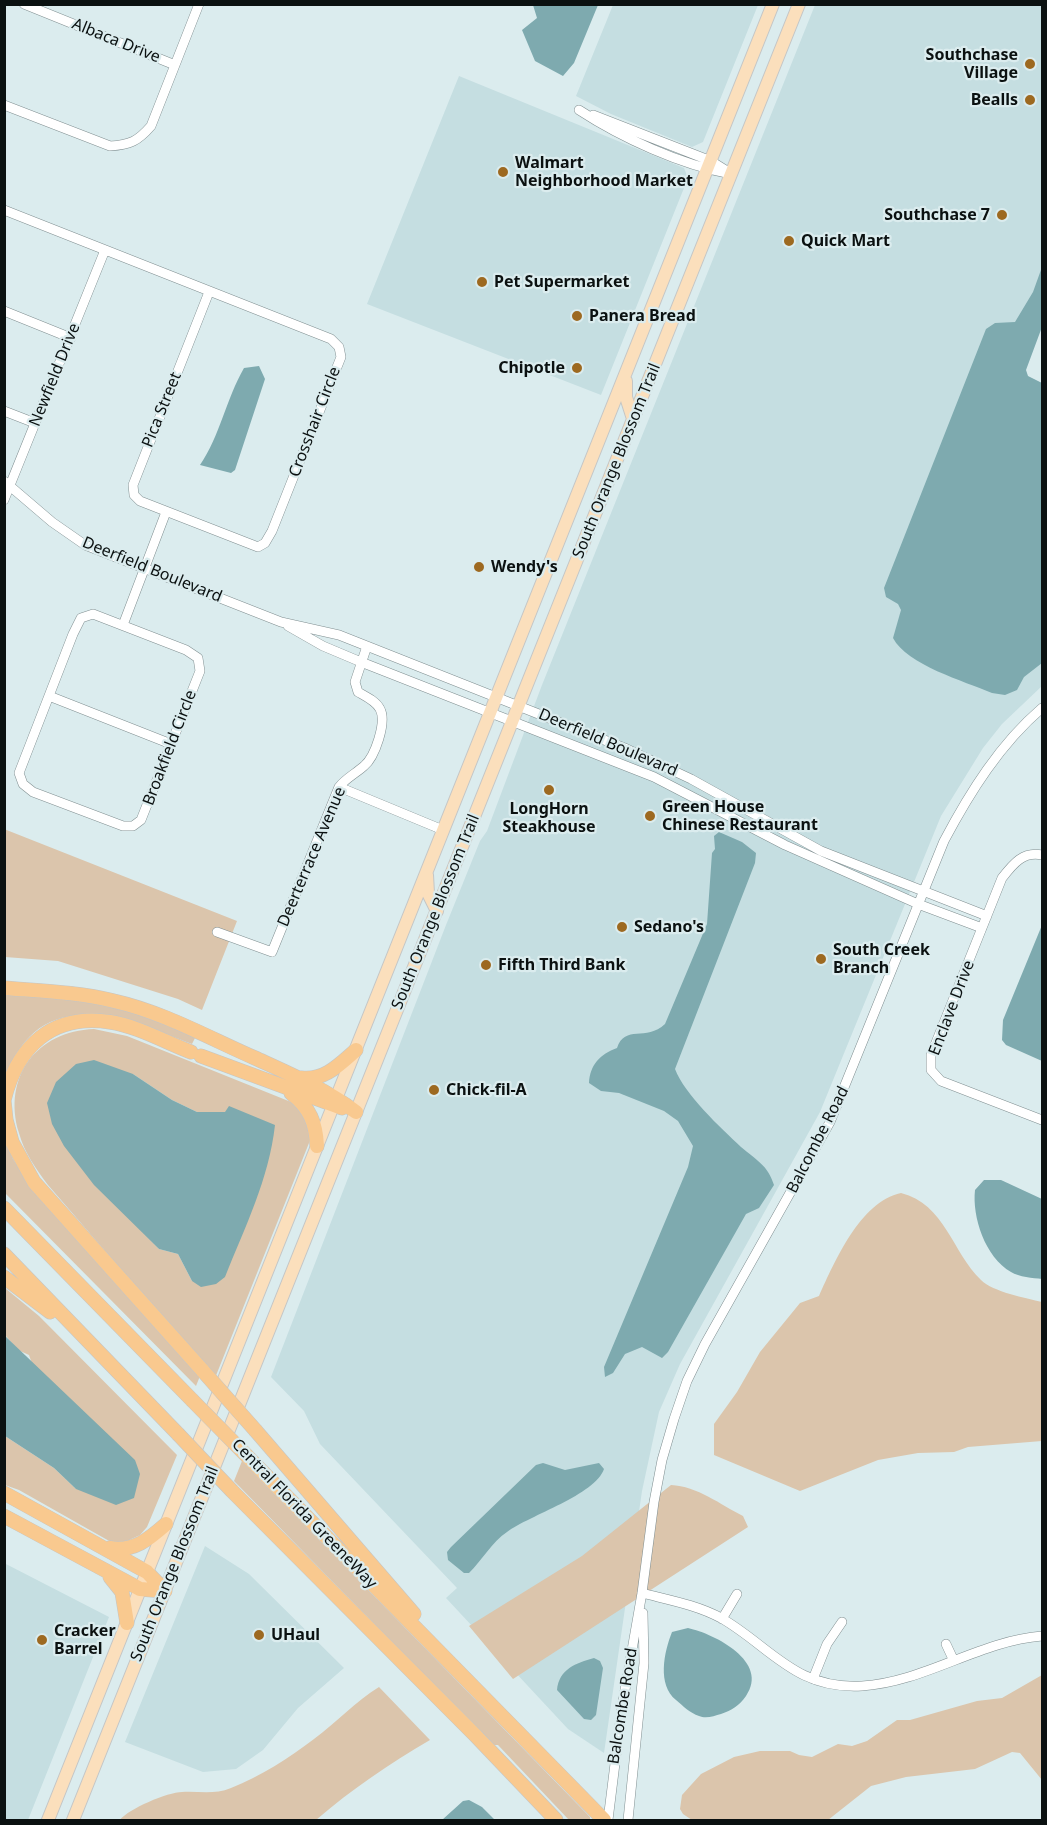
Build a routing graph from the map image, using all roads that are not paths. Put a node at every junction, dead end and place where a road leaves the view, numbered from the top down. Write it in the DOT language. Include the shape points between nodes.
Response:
graph roads {
  1 [pos="24,4"];
  2 [pos="199,4"];
  3 [pos="773,4"];
  4 [pos="799,4"];
  5 [pos="175,65"];
  6 [pos="4,105"];
  7 [pos="709,165"];
  8 [pos="731,174"];
  9 [pos="4,210"];
  10 [pos="105,250"];
  11 [pos="209,292"];
  12 [pos="4,311"];
  13 [pos="70,338"];
  14 [pos="627,371"];
  15 [pos="4,411"];
  16 [pos="633,419"];
  17 [pos="36,423"];
  18 [pos="8,483"];
  19 [pos="4,500"];
  20 [pos="166,512"];
  21 [pos="144,569"];
  22 [pos="281,622"];
  23 [pos="123,625"];
  24 [pos="367,646"];
  25 [pos="361,662"];
  26 [pos="49,696"];
  27 [pos="496,698"];
  28 [pos="519,706"];
  29 [pos="1042,708"];
  30 [pos="491,712"];
  31 [pos="513,720"];
  32 [pos="171,744"];
  33 [pos="660,762"];
  34 [pos="654,777"];
  35 [pos="339,788"];
  36 [pos="443,830"];
  37 [pos="1042,855"];
  38 [pos="427,871"];
  39 [pos="924,891"];
  40 [pos="918,904"];
  41 [pos="436,911"];
  42 [pos="987,916"];
  43 [pos="982,928"];
  44 [pos="217,932"];
  45 [pos="4,988"];
  46 [pos="356,1050"];
  47 [pos="297,1078"];
  48 [pos="282,1087"];
  49 [pos="4,1101"];
  50 [pos="335,1101"];
  51 [pos="356,1112"];
  52 [pos="1042,1120"];
  53 [pos="317,1146"];
  54 [pos="4,1208"];
  55 [pos="4,1254"];
  56 [pos="4,1277"];
  57 [pos="178,1434"];
  58 [pos="4,1493"];
  59 [pos="4,1516"];
  60 [pos="166,1524"];
  61 [pos="104,1547"];
  62 [pos="104,1571"];
  63 [pos="147,1572"];
  64 [pos="140,1589"];
  65 [pos="165,1591"];
  66 [pos="642,1593"];
  67 [pos="737,1594"];
  68 [pos="722,1619"];
  69 [pos="842,1622"];
  70 [pos="127,1623"];
  71 [pos="1042,1636"];
  72 [pos="946,1644"];
  73 [pos="953,1659"];
  74 [pos="813,1679"];
  75 [pos="499,1713"];
  76 [pos="48,1821"];
  77 [pos="73,1821"];
  78 [pos="556,1821"];
  79 [pos="606,1821"];
  80 [pos="628,1821"];
  1 -- 5 [label="street, Albaca Drive"];
  2 -- 5 [label="street"];
  3 -- 7 [label="main road, South Orange Blossom Trail"];
  4 -- 8 [label="main road, South Orange Blossom Trail"];
  5 -- 6 [label="street" via="150,126 139,140 127,145 110,146"];
  7 -- 7 [label="street" via="579,110 608,129"];
  7 -- 8 [label="street"];
  7 -- 14 [label="main road, South Orange Blossom Trail"];
  8 -- 16 [label="main road, South Orange Blossom Trail"];
  9 -- 10 [label="street, Crosshair Circle"];
  10 -- 11 [label="street, Crosshair Circle"];
  10 -- 13 [label="street, Newfield Drive"];
  11 -- 20 [label="street, Pica Street" via="133,485 134,495 140,501"];
  11 -- 20 [label="street, Crosshair Circle" via="331,339 339,347 341,357 265,543 258,547 250,545"];
  12 -- 13 [label="street"];
  13 -- 17 [label="street, Newfield Drive"];
  14 -- 16 [label="main road" via="626,397"];
  14 -- 27 [label="main road, South Orange Blossom Trail"];
  15 -- 17 [label="street"];
  16 -- 28 [label="main road, South Orange Blossom Trail"];
  17 -- 18 [label="street, Newfield Drive"];
  18 -- 19 [label="street, Newfield Drive"];
  18 -- 21 [label="street, Deerfield Boulevard" via="85,545"];
  20 -- 21 [label="street"];
  21 -- 22 [label="street, Deerfield Boulevard"];
  21 -- 23 [label="street"];
  22 -- 24 [label="street, Deerfield Boulevard" via="339,635"];
  22 -- 25 [label="street, Deerfield Boulevard"];
  23 -- 26 [label="street, Broakfield Circle" via="93,614 81,618"];
  23 -- 32 [label="street, Broakfield Circle" via="198,658 200,671"];
  24 -- 25 [label="street, Deerterrace Avenue"];
  24 -- 27 [label="street, Deerfield Boulevard"];
  25 -- 30 [label="street, Deerfield Boulevard"];
  25 -- 35 [label="street, Deerterrace Avenue" via="355,682 358,692 381,710 382,730 366,766 347,777"];
  26 -- 32 [label="street"];
  26 -- 32 [label="street, Broakfield Circle" via="19,773 23,784 33,792 123,826 133,826 141,820"];
  27 -- 28 [label="street, Deerfield Boulevard"];
  27 -- 30 [label="main road, South Orange Blossom Trail"];
  28 -- 31 [label="main road, South Orange Blossom Trail"];
  28 -- 33 [label="street, Deerfield Boulevard"];
  29 -- 39 [label="street, Balcombe Road" via="1004,747 965,802"];
  30 -- 31 [label="street, Deerfield Boulevard"];
  30 -- 36 [label="main road, South Orange Blossom Trail"];
  31 -- 34 [label="street, Deerfield Boulevard"];
  31 -- 41 [label="main road, South Orange Blossom Trail"];
  33 -- 34 [label="street"];
  33 -- 39 [label="street, Deerfield Boulevard" via="821,851"];
  34 -- 40 [label="street, Deerfield Boulevard" via="785,845"];
  35 -- 36 [label="street"];
  35 -- 44 [label="street, Deerterrace Avenue" via="272,952"];
  36 -- 38 [label="main road, South Orange Blossom Trail"];
  37 -- 42 [label="street, Enclave Drive" via="1017,860 1002,878"];
  38 -- 41 [label="main road" via="428,893"];
  38 -- 46 [label="main road, South Orange Blossom Trail"];
  39 -- 40 [label="street, Balcombe Road"];
  39 -- 42 [label="street, Deerfield Boulevard"];
  40 -- 43 [label="street, Deerfield Boulevard"];
  40 -- 66 [label="street, Balcombe Road" via="830,1122 687,1382 662,1460"];
  41 -- 51 [label="main road, South Orange Blossom Trail"];
  42 -- 43 [label="street, Enclave Drive"];
  43 -- 52 [label="street, Enclave Drive" via="931,1056 931,1070 941,1080"];
  45 -- 47 [label="highway" via="77,994 133,1006"];
  46 -- 47 [label="highway" via="318,1077"];
  46 -- 50 [label="main road, South Orange Blossom Trail"];
  47 -- 50 [label="highway"];
  48 -- 49 [label="highway" via="111,1022 92,1021 62,1026 45,1034 24,1053 14,1069"];
  48 -- 50 [label="highway"];
  48 -- 53 [label="highway" via="300,1100 312,1116"];
  49 -- 75 [label="highway, bridge" via="12,1142 34,1182"];
  50 -- 51 [label="highway"];
  50 -- 53 [label="main road, South Orange Blossom Trail"];
  51 -- 65 [label="main road, South Orange Blossom Trail"];
  53 -- 60 [label="main road, South Orange Blossom Trail"];
  54 -- 75 [label="highway, Central Florida GreeneWay, bridge"];
  55 -- 57 [label="highway, Central Florida GreeneWay"];
  56 -- 57 [label="highway" via="46,1308"];
  57 -- 78 [label="highway, Central Florida GreeneWay, bridge"];
  58 -- 61 [label="highway"];
  59 -- 62 [label="highway"];
  60 -- 61 [label="highway" via="147,1541 128,1549"];
  60 -- 63 [label="main road, South Orange Blossom Trail"];
  61 -- 63 [label="highway"];
  62 -- 64 [label="highway"];
  62 -- 70 [label="highway" via="122,1592"];
  63 -- 64 [label="main road, South Orange Blossom Trail"];
  63 -- 65 [label="highway"];
  64 -- 65 [label="highway"];
  64 -- 70 [label="main road, South Orange Blossom Trail"];
  65 -- 77 [label="main road, South Orange Blossom Trail"];
  66 -- 68 [label="street" via="701,1608"];
  66 -- 79 [label="street, Balcombe Road"];
  66 -- 80 [label="street, Balcombe Road" via="644,1663"];
  67 -- 68 [label="street"];
  68 -- 74 [label="street" via="774,1659"];
  69 -- 74 [label="street" via="827,1644"];
  70 -- 76 [label="main road, South Orange Blossom Trail"];
  71 -- 73 [label="street" via="1003,1642"];
  72 -- 73 [label="street"];
  73 -- 74 [label="street" via="901,1680 862,1686"];
  75 -- 79 [label="highway, Central Florida GreeneWay"];
}
